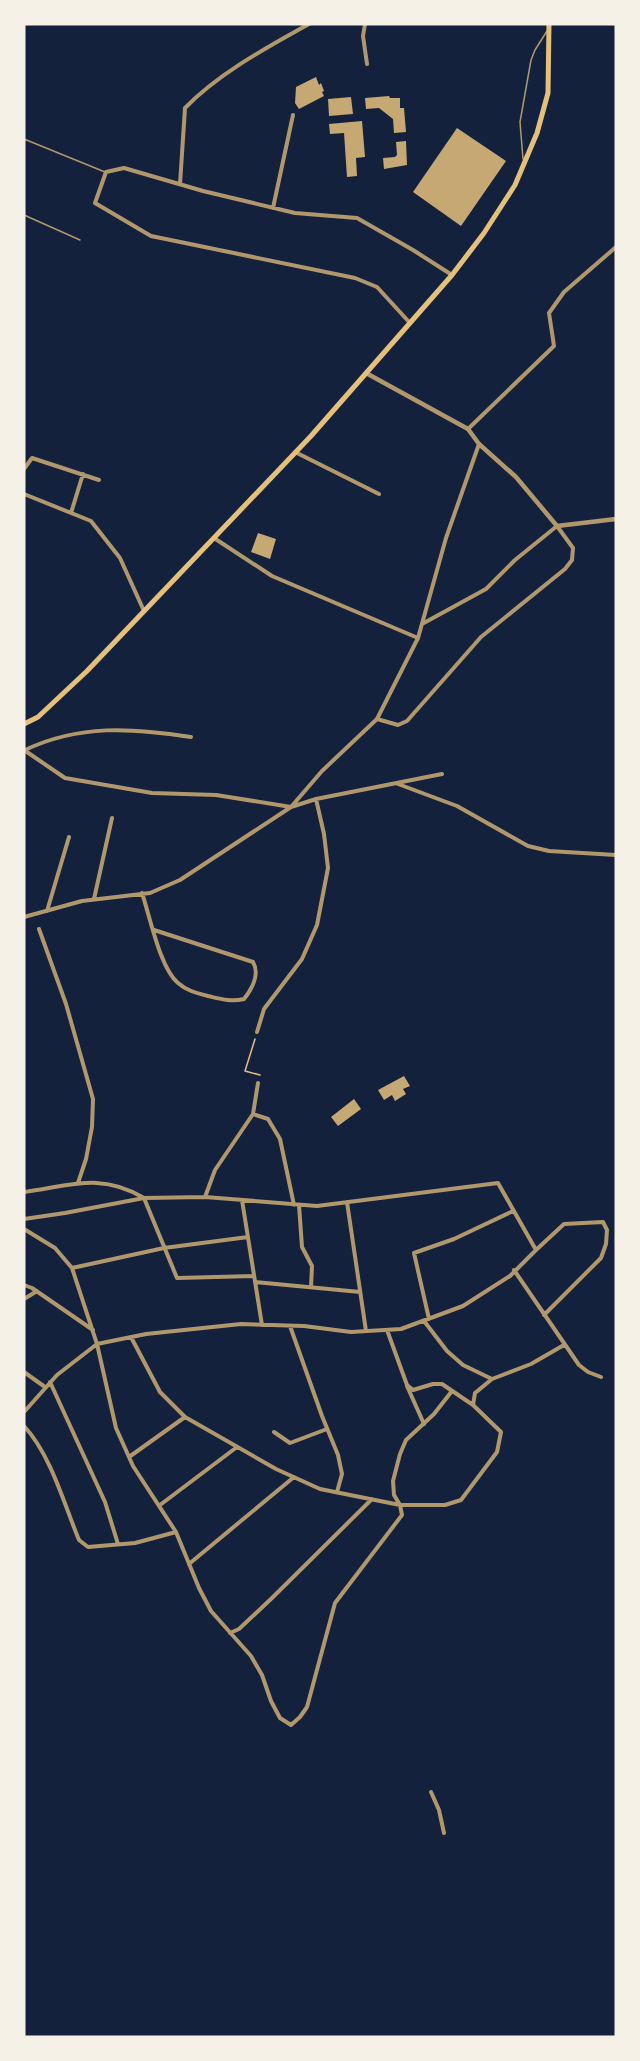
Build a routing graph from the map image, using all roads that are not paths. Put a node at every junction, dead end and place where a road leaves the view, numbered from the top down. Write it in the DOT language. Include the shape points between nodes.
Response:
graph roads {
  1 [pos="309,24"];
  2 [pos="364,24"];
  3 [pos="548,25"];
  4 [pos="367,64"];
  5 [pos="293,115"];
  6 [pos="24,139"];
  7 [pos="524,165"];
  8 [pos="106,172"];
  9 [pos="180,184"];
  10 [pos="273,208"];
  11 [pos="24,215"];
  12 [pos="80,240"];
  13 [pos="616,247"];
  14 [pos="452,275"];
  15 [pos="410,323"];
  16 [pos="366,373"];
  17 [pos="468,429"];
  18 [pos="479,444"];
  19 [pos="295,452"];
  20 [pos="24,469"];
  21 [pos="83,474"];
  22 [pos="99,480"];
  23 [pos="24,494"];
  24 [pos="379,494"];
  25 [pos="71,513"];
  26 [pos="616,519"];
  27 [pos="557,526"];
  28 [pos="214,538"];
  29 [pos="144,611"];
  30 [pos="422,624"];
  31 [pos="418,638"];
  32 [pos="377,719"];
  33 [pos="24,724"];
  34 [pos="191,737"];
  35 [pos="24,750"];
  36 [pos="442,774"];
  37 [pos="398,784"];
  38 [pos="316,799"];
  39 [pos="291,807"];
  40 [pos="112,818"];
  41 [pos="69,837"];
  42 [pos="616,855"];
  43 [pos="142,893"];
  44 [pos="94,899"];
  45 [pos="47,912"];
  46 [pos="24,917"];
  47 [pos="39,929"];
  48 [pos="154,930"];
  49 [pos="257,1032"];
  50 [pos="258,1083"];
  51 [pos="253,1114"];
  52 [pos="78,1183"];
  53 [pos="24,1192"];
  54 [pos="144,1197"];
  55 [pos="205,1197"];
  56 [pos="242,1200"];
  57 [pos="347,1202"];
  58 [pos="296,1205"];
  59 [pos="513,1211"];
  60 [pos="24,1219"];
  61 [pos="24,1229"];
  62 [pos="248,1237"];
  63 [pos="164,1248"];
  64 [pos="536,1250"];
  65 [pos="72,1268"];
  66 [pos="514,1270"];
  67 [pos="254,1276"];
  68 [pos="255,1282"];
  69 [pos="24,1285"];
  70 [pos="311,1287"];
  71 [pos="37,1291"];
  72 [pos="360,1292"];
  73 [pos="24,1299"];
  74 [pos="544,1315"];
  75 [pos="429,1318"];
  76 [pos="424,1321"];
  77 [pos="262,1325"];
  78 [pos="290,1326"];
  79 [pos="387,1330"];
  80 [pos="93,1331"];
  81 [pos="366,1331"];
  82 [pos="131,1338"];
  83 [pos="97,1344"];
  84 [pos="564,1345"];
  85 [pos="24,1372"];
  86 [pos="601,1377"];
  87 [pos="492,1379"];
  88 [pos="50,1382"];
  89 [pos="407,1385"];
  90 [pos="46,1388"];
  91 [pos="452,1392"];
  92 [pos="473,1405"];
  93 [pos="24,1413"];
  94 [pos="185,1417"];
  95 [pos="424,1424"];
  96 [pos="24,1426"];
  97 [pos="327,1429"];
  98 [pos="274,1432"];
  99 [pos="237,1447"];
  100 [pos="129,1457"];
  101 [pos="294,1477"];
  102 [pos="337,1492"];
  103 [pos="372,1499"];
  104 [pos="160,1505"];
  105 [pos="400,1505"];
  106 [pos="176,1532"];
  107 [pos="118,1544"];
  108 [pos="189,1564"];
  109 [pos="230,1633"];
  110 [pos="431,1792"];
  111 [pos="444,1833"];
  1 -- 9 [label="street" via="203,90 184,108"];
  2 -- 4 [label="street"];
  3 -- 7 [label="main road" via="548,93"];
  3 -- 7 [label="lane" via="531,60 522,111"];
  5 -- 10 [label="street"];
  6 -- 8 [label="lane"];
  7 -- 14 [label="main road" via="484,233"];
  8 -- 9 [label="street" via="124,168"];
  8 -- 15 [label="street" via="95,203 151,236 355,278 377,287"];
  9 -- 10 [label="street"];
  10 -- 14 [label="street" via="357,218"];
  11 -- 12 [label="lane"];
  13 -- 17 [label="street" via="564,292 549,313 554,346"];
  14 -- 15 [label="main road"];
  15 -- 16 [label="main road"];
  16 -- 17 [label="street"];
  16 -- 19 [label="main road"];
  17 -- 18 [label="street"];
  18 -- 27 [label="street" via="516,477"];
  18 -- 30 [label="street" via="446,538"];
  19 -- 24 [label="street"];
  19 -- 28 [label="main road"];
  20 -- 21 [label="street" via="32,458"];
  21 -- 22 [label="street"];
  21 -- 25 [label="street"];
  23 -- 25 [label="street"];
  25 -- 29 [label="street" via="91,521 120,558"];
  26 -- 27 [label="street"];
  27 -- 30 [label="street" via="486,589"];
  27 -- 32 [label="street" via="573,548 569,565 481,637 406,721 398,725"];
  28 -- 29 [label="main road"];
  28 -- 31 [label="street" via="272,576"];
  29 -- 33 [label="main road" via="87,671 38,717"];
  30 -- 31 [label="street"];
  31 -- 32 [label="street"];
  32 -- 39 [label="street"];
  34 -- 35 [label="street" via="142,729 98,730 48,739"];
  35 -- 39 [label="street" via="65,777 152,793 216,795"];
  36 -- 37 [label="street"];
  37 -- 38 [label="street"];
  37 -- 42 [label="street" via="457,806 528,846"];
  38 -- 39 [label="street"];
  38 -- 49 [label="street" via="328,868 317,925 302,959 264,1009"];
  39 -- 43 [label="street" via="180,880"];
  40 -- 44 [label="street"];
  41 -- 45 [label="street"];
  43 -- 44 [label="street"];
  43 -- 48 [label="street"];
  44 -- 45 [label="street"];
  45 -- 46 [label="street"];
  47 -- 52 [label="street" via="66,1004 93,1100 92,1127"];
  48 -- 48 [label="street" via="167,969 181,986 231,1002 244,999 250,991 256,972 253,962"];
  50 -- 51 [label="street"];
  51 -- 55 [label="street" via="215,1170"];
  51 -- 58 [label="street" via="268,1119 280,1139"];
  52 -- 53 [label="street"];
  52 -- 54 [label="street" via="107,1182"];
  54 -- 55 [label="street"];
  54 -- 60 [label="street"];
  54 -- 63 [label="street"];
  55 -- 56 [label="street"];
  56 -- 58 [label="street"];
  56 -- 62 [label="street"];
  57 -- 58 [label="street"];
  57 -- 59 [label="street" via="498,1183"];
  57 -- 72 [label="street"];
  58 -- 70 [label="street" via="302,1247 312,1266"];
  59 -- 64 [label="street"];
  59 -- 75 [label="street" via="414,1253"];
  61 -- 65 [label="street" via="55,1248"];
  62 -- 63 [label="street"];
  62 -- 67 [label="street"];
  63 -- 65 [label="street"];
  63 -- 67 [label="street" via="177,1278"];
  64 -- 66 [label="street"];
  64 -- 74 [label="street" via="564,1224 603,1222 607,1230 601,1258"];
  65 -- 80 [label="street"];
  66 -- 74 [label="street"];
  66 -- 75 [label="street" via="463,1306"];
  67 -- 68 [label="street"];
  68 -- 70 [label="street"];
  68 -- 77 [label="street"];
  69 -- 71 [label="street"];
  70 -- 72 [label="street"];
  71 -- 73 [label="street"];
  71 -- 80 [label="street"];
  72 -- 81 [label="street"];
  74 -- 84 [label="street"];
  75 -- 76 [label="street"];
  76 -- 79 [label="street"];
  76 -- 87 [label="street" via="447,1352"];
  77 -- 78 [label="street"];
  77 -- 82 [label="street" via="241,1324"];
  78 -- 81 [label="street"];
  78 -- 97 [label="street"];
  79 -- 81 [label="street"];
  79 -- 89 [label="street"];
  80 -- 83 [label="street"];
  82 -- 83 [label="street"];
  82 -- 94 [label="street" via="160,1392"];
  83 -- 88 [label="street"];
  83 -- 100 [label="street" via="116,1428"];
  84 -- 86 [label="street" via="579,1365"];
  84 -- 87 [label="street" via="531,1364"];
  85 -- 90 [label="street"];
  87 -- 92 [label="street" via="475,1392"];
  88 -- 90 [label="street"];
  88 -- 107 [label="street" via="105,1502"];
  89 -- 91 [label="street" via="413,1390 442,1384"];
  89 -- 95 [label="street"];
  90 -- 93 [label="street"];
  91 -- 92 [label="street"];
  91 -- 95 [label="street"];
  92 -- 105 [label="street" via="501,1431 497,1452 461,1500 445,1505"];
  94 -- 99 [label="street"];
  94 -- 100 [label="street"];
  95 -- 105 [label="street" via="406,1440 400,1454 393,1481"];
  96 -- 107 [label="street" via="46,1460 79,1540 88,1547"];
  97 -- 98 [label="street" via="290,1443"];
  97 -- 102 [label="street" via="342,1474"];
  99 -- 101 [label="street"];
  99 -- 104 [label="street"];
  100 -- 104 [label="street"];
  101 -- 102 [label="street"];
  101 -- 108 [label="street"];
  102 -- 103 [label="street"];
  103 -- 105 [label="street"];
  103 -- 109 [label="street" via="272,1598"];
  104 -- 106 [label="street"];
  105 -- 109 [label="street" via="402,1515 335,1603 307,1707 291,1725 280,1718 251,1656"];
  106 -- 107 [label="street"];
  106 -- 108 [label="street"];
  108 -- 109 [label="street" via="211,1611"];
  110 -- 111 [label="street" via="440,1810"];
}
